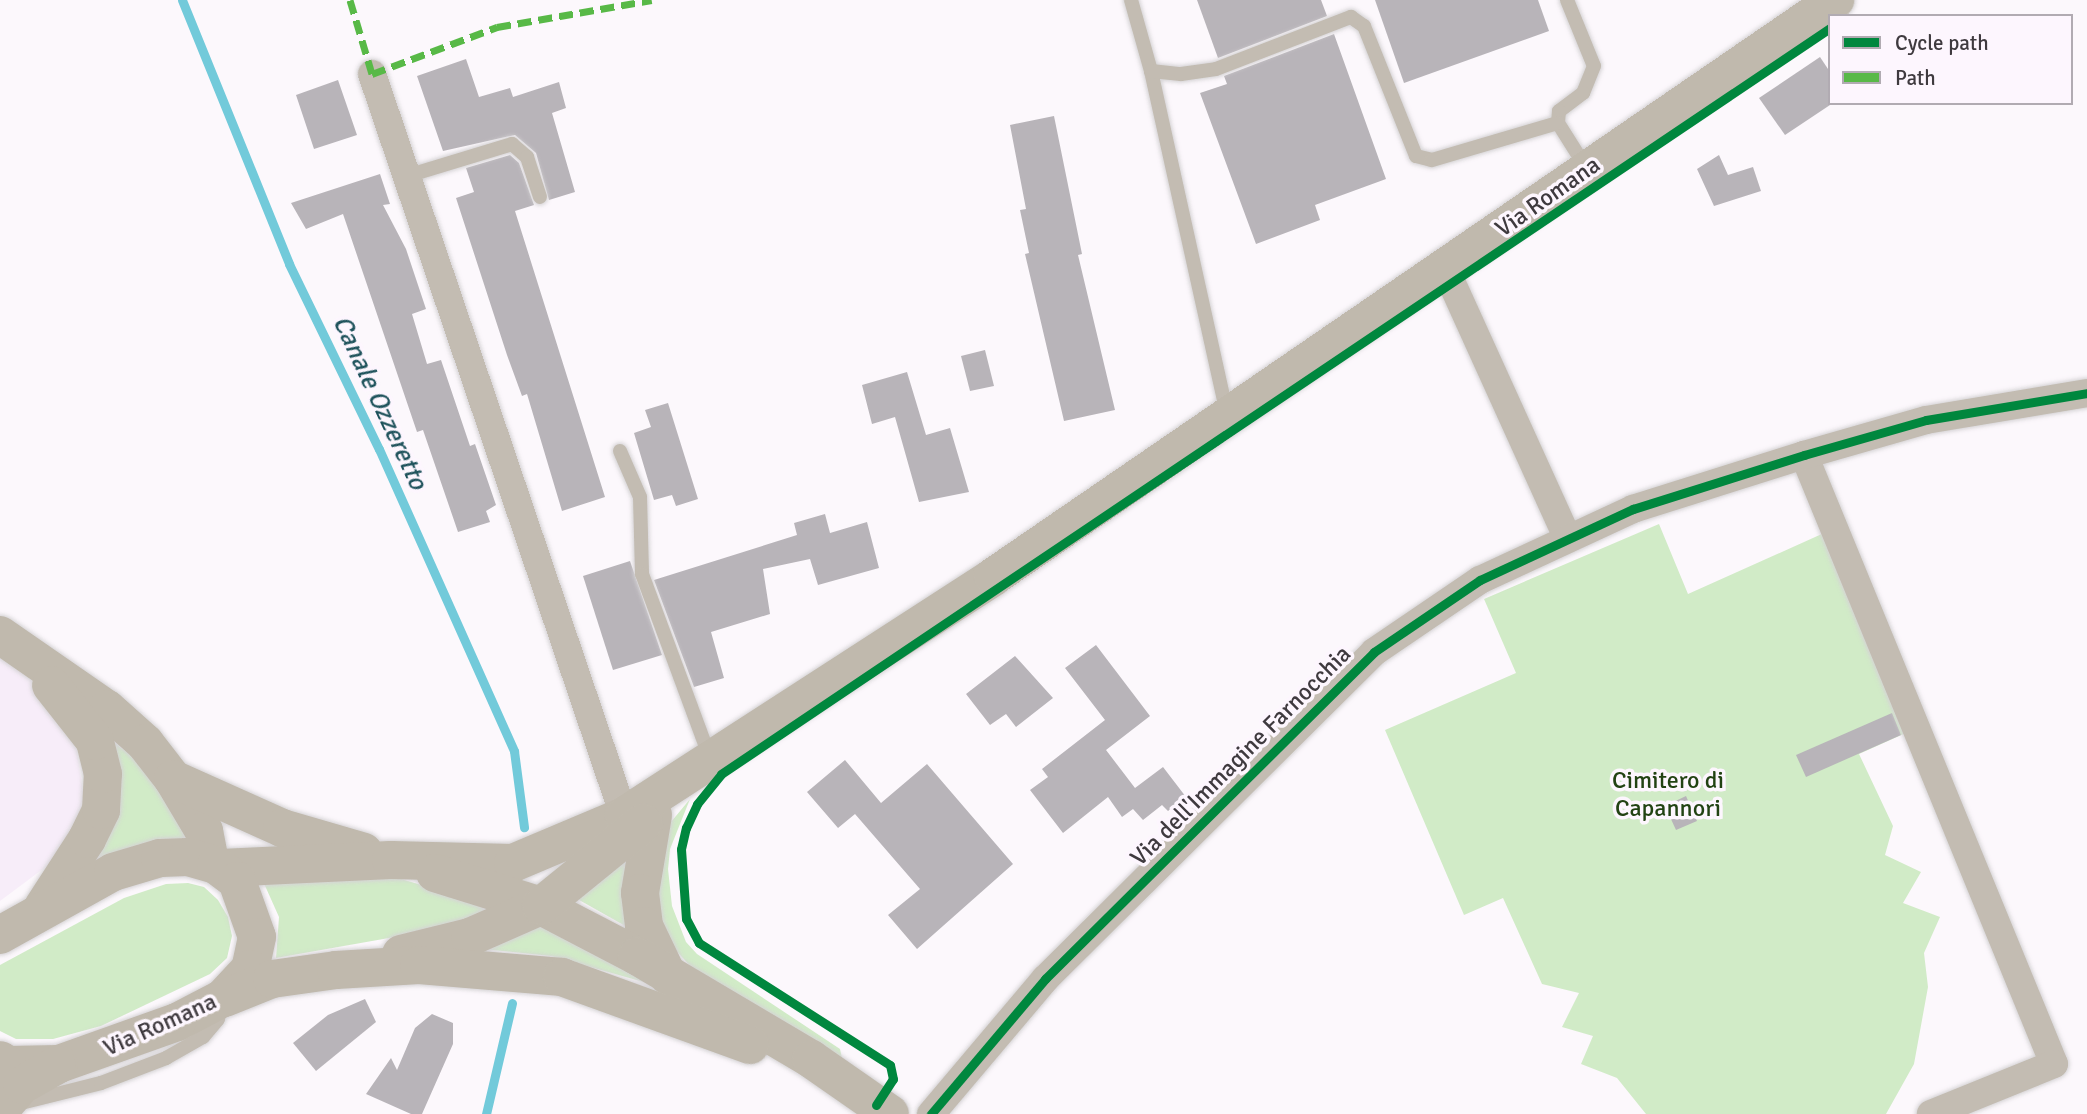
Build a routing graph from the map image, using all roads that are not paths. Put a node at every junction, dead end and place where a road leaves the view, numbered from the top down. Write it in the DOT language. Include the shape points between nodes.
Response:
graph roads {
  1 [pos="1131,0"];
  2 [pos="1567,0"];
  3 [pos="1835,0"];
  4 [pos="1151,71"];
  5 [pos="372,74"];
  6 [pos="1558,123"];
  7 [pos="1587,170"];
  8 [pos="407,176"];
  9 [pos="540,197"];
  10 [pos="1445,268"];
  11 [pos="2087,393"];
  12 [pos="1227,417"];
  13 [pos="620,451"];
  14 [pos="1804,455"];
  15 [pos="1567,537"];
  16 [pos="10,642"];
  17 [pos="708,765"];
  18 [pos="173,779"];
  19 [pos="638,816"];
  20 [pos="391,860"];
  21 [pos="216,865"];
  22 [pos="541,906"];
  23 [pos="38,914"];
  24 [pos="0,935"];
  25 [pos="336,970"];
  26 [pos="668,976"];
  27 [pos="223,998"];
  28 [pos="3,1064"];
  29 [pos="59,1064"];
  30 [pos="831,1076"];
  31 [pos="0,1110"];
  32 [pos="890,1114"];
  33 [pos="931,1114"];
  34 [pos="1931,1114"];
  1 -- 4 [label="lane"];
  2 -- 6 [label="lane" via="1594,65 1583,93 1559,111"];
  3 -- 7 [label="street, Via Romana"];
  4 -- 6 [label="lane" via="1181,74 1216,69 1351,17 1364,26 1416,156 1432,160"];
  4 -- 12 [label="lane"];
  5 -- 8 [label="street"];
  6 -- 7 [label="lane"];
  7 -- 10 [label="street, Via Romana"];
  8 -- 9 [label="lane" via="512,144 527,157"];
  8 -- 19 [label="street"];
  10 -- 12 [label="street, Via Romana"];
  10 -- 15 [label="street"];
  11 -- 14 [label="street, Via dell'Immagine Farnocchia" via="1926,420"];
  12 -- 17 [label="street, Via Romana"];
  13 -- 17 [label="lane" via="640,497 642,573"];
  14 -- 15 [label="street, Via dell'Immagine Farnocchia" via="1633,509"];
  14 -- 34 [label="street" via="2054,1064"];
  15 -- 33 [label="street, Via dell'Immagine Farnocchia" via="1480,580 1374,653 1045,979"];
  16 -- 18 [label="street" via="107,709 145,743"];
  16 -- 23 [label="street" via="94,740 103,774 101,810 88,839"];
  17 -- 19 [label="street, Via Romana"];
  18 -- 20 [label="street" via="282,828"];
  18 -- 21 [label="street" via="204,831"];
  19 -- 20 [label="street" via="513,863"];
  19 -- 22 [label="street"];
  19 -- 26 [label="street" via="644,926"];
  20 -- 21 [label="street"];
  20 -- 22 [label="street"];
  21 -- 23 [label="street" via="160,858 113,872"];
  21 -- 27 [label="street, Via Romana" via="237,881 257,937 250,969"];
  22 -- 25 [label="street" via="470,937"];
  22 -- 26 [label="street"];
  23 -- 24 [label="street"];
  25 -- 27 [label="street" via="272,979"];
  25 -- 30 [label="street" via="419,965 562,977"];
  26 -- 30 [label="street" via="811,1059"];
  27 -- 29 [label="street, Via Romana" via="124,1044"];
  27 -- 31 [label="lane" via="214,1026 166,1058 101,1083"];
  28 -- 29 [label="street, Via Romana"];
  29 -- 31 [label="street" via="22,1085"];
  30 -- 32 [label="street"];
}
